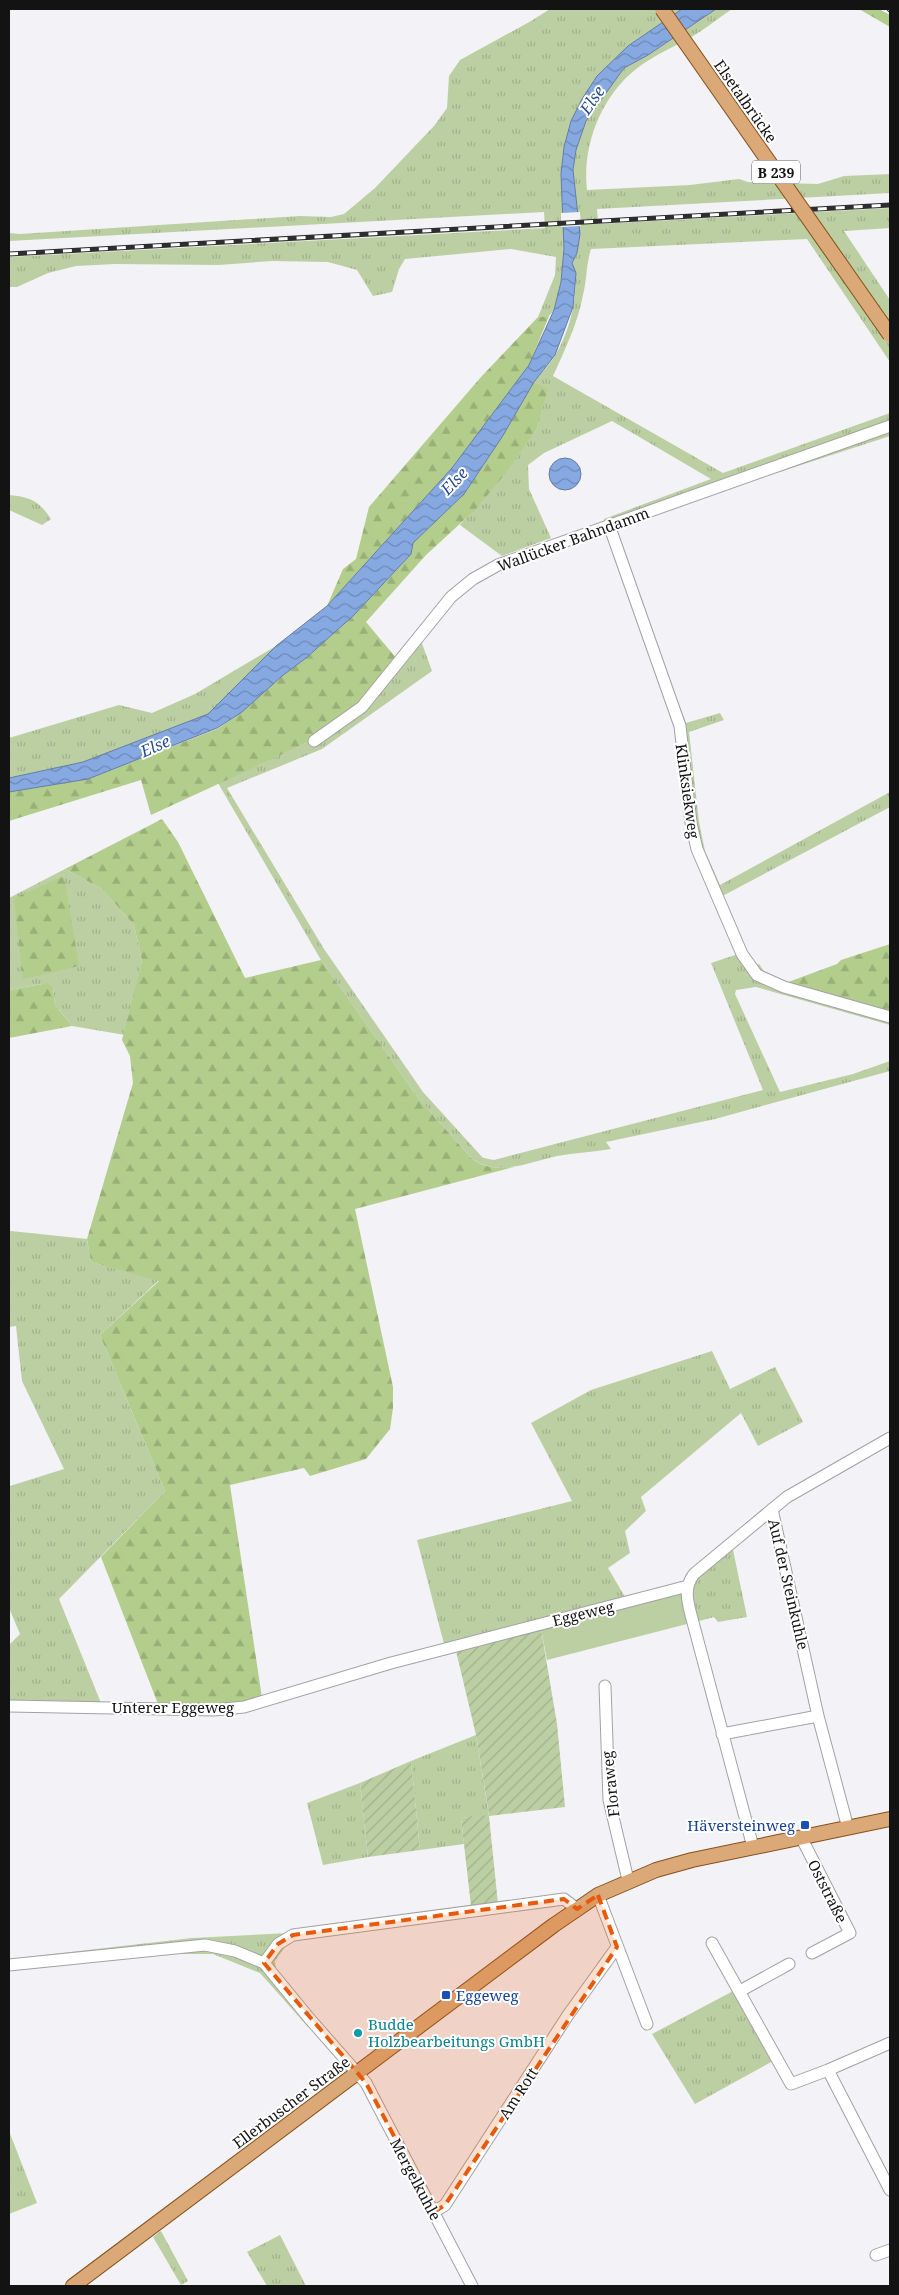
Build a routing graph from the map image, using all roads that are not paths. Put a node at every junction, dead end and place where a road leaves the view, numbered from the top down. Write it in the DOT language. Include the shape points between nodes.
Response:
graph roads {
  1 [pos="662,9"];
  2 [pos="890,335"];
  3 [pos="890,426"];
  4 [pos="609,525"];
  5 [pos="314,742"];
  6 [pos="890,1017"];
  7 [pos="890,1438"];
  8 [pos="772,1508"];
  9 [pos="688,1586"];
  10 [pos="391,1662"];
  11 [pos="605,1686"];
  12 [pos="9,1706"];
  13 [pos="818,1716"];
  14 [pos="722,1734"];
  15 [pos="890,1819"];
  16 [pos="848,1828"];
  17 [pos="801,1837"];
  18 [pos="753,1847"];
  19 [pos="628,1880"];
  20 [pos="598,1895"];
  21 [pos="577,1909"];
  22 [pos="712,1943"];
  23 [pos="617,1947"];
  24 [pos="812,1953"];
  25 [pos="264,1963"];
  26 [pos="790,1964"];
  27 [pos="9,1965"];
  28 [pos="740,1991"];
  29 [pos="647,2024"];
  30 [pos="890,2043"];
  31 [pos="828,2070"];
  32 [pos="356,2074"];
  33 [pos="890,2190"];
  34 [pos="434,2212"];
  35 [pos="890,2250"];
  36 [pos="876,2255"];
  37 [pos="73,2286"];
  38 [pos="472,2286"];
  1 -- 2 [label="main road, Elsetalbrücke / B 239, bridge"];
  3 -- 4 [label="street, Wallücker Bahndamm"];
  4 -- 5 [label="street, Wallücker Bahndamm" via="498,565 473,579 451,597 362,707"];
  4 -- 6 [label="street, Klinksiekweg" via="680,726 697,849 742,954 757,975 784,987"];
  7 -- 8 [label="street"];
  8 -- 9 [label="street, Auf der Steinkuhle" via="694,1574"];
  8 -- 13 [label="street, Auf der Steinkuhle"];
  9 -- 10 [label="street, Eggeweg"];
  9 -- 14 [label="street" via="691,1615"];
  10 -- 12 [label="street, Unterer Eggeweg" via="244,1707 214,1710"];
  11 -- 19 [label="street, Floraweg" via="609,1800"];
  13 -- 14 [label="street"];
  13 -- 16 [label="street, Auf der Steinkuhle"];
  14 -- 18 [label="street"];
  15 -- 16 [label="main road, Ellerbuscher Straße"];
  16 -- 17 [label="main road, Ellerbuscher Straße"];
  17 -- 18 [label="main road, Ellerbuscher Straße"];
  17 -- 24 [label="street, Oststraße" via="850,1933"];
  18 -- 19 [label="main road, Ellerbuscher Straße" via="692,1860"];
  19 -- 20 [label="main road, Ellerbuscher Straße"];
  20 -- 21 [label="main road, Ellerbuscher Straße"];
  20 -- 23 [label="street"];
  21 -- 25 [label="street" via="564,1899 293,1935 278,1944"];
  21 -- 32 [label="main road, Ellerbuscher Straße"];
  22 -- 28 [label="street"];
  23 -- 29 [label="street"];
  23 -- 34 [label="street, Am Rott" via="568,2015 445,2205"];
  25 -- 27 [label="street" via="235,1951 205,1945"];
  25 -- 32 [label="street"];
  26 -- 28 [label="street"];
  28 -- 31 [label="street" via="791,2084"];
  30 -- 31 [label="street"];
  31 -- 33 [label="street"];
  32 -- 34 [label="street, Mergelkuhle" via="366,2083"];
  32 -- 37 [label="main road, Ellerbuscher Straße"];
  34 -- 38 [label="street, Mergelkuhle"];
  35 -- 36 [label="street"];
}
